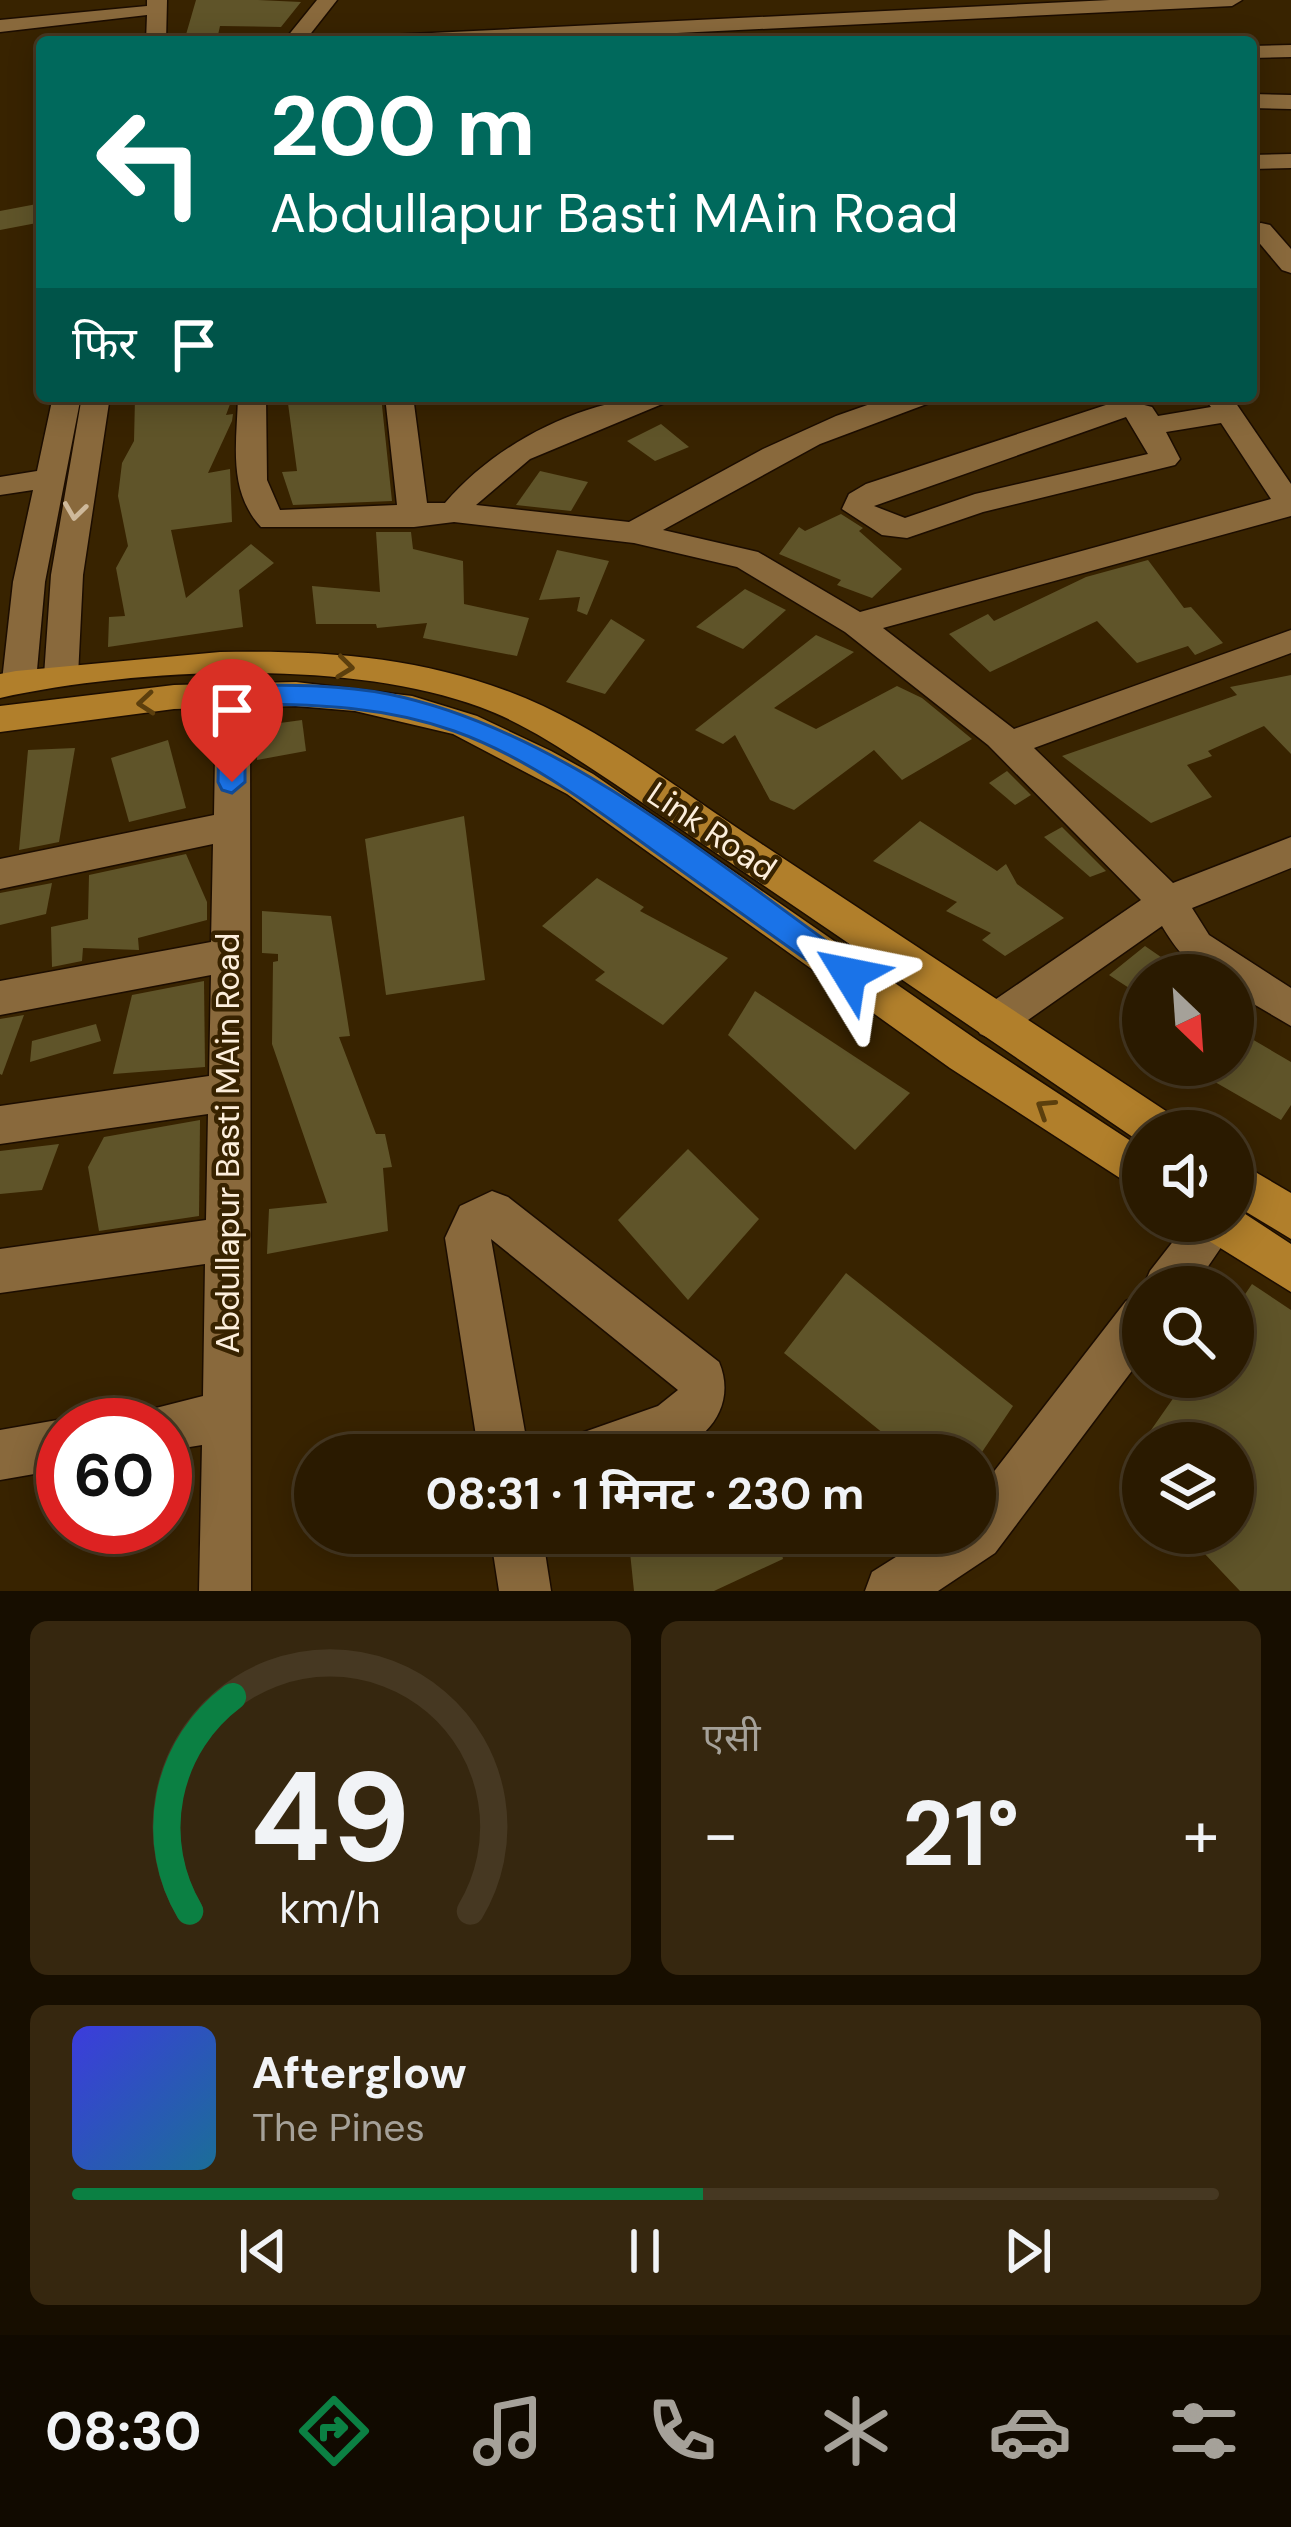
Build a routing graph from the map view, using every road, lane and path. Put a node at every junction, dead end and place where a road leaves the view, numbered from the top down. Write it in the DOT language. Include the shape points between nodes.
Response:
graph roads {
  1 [pos="327,0"];
  2 [pos="732,0"];
  3 [pos="1232,0"];
  4 [pos="146,3"];
  5 [pos="1026,6"];
  6 [pos="0,26"];
  7 [pos="749,33"];
  8 [pos="141,36"];
  9 [pos="154,36"];
  10 [pos="298,36"];
  11 [pos="622,36"];
  12 [pos="1291,51"];
  13 [pos="1257,52"];
  14 [pos="1257,101"];
  15 [pos="1291,101"];
  16 [pos="1291,160"];
  17 [pos="1257,162"];
  18 [pos="1291,230"];
  19 [pos="1257,231"];
  20 [pos="1257,232"];
  21 [pos="1291,265"];
  22 [pos="66,402"];
  23 [pos="94,402"];
  24 [pos="252,402"];
  25 [pos="400,402"];
  26 [pos="641,402"];
  27 [pos="906,402"];
  28 [pos="1223,405"];
  29 [pos="1148,426"];
  30 [pos="50,478"];
  31 [pos="0,486"];
  32 [pos="1290,504"];
  33 [pos="454,512"];
  34 [pos="414,517"];
  35 [pos="634,533"];
  36 [pos="67,575"];
  37 [pos="14,585"];
  38 [pos="856,623"];
  39 [pos="1291,641"];
  40 [pos="61,676"];
  41 [pos="9,683"];
  42 [pos="232,694"];
  43 [pos="0,719"];
  44 [pos="1009,744"];
  45 [pos="231,826"];
  46 [pos="1291,852"];
  47 [pos="0,874"];
  48 [pos="1167,902"];
  49 [pos="227,955"];
  50 [pos="0,998"];
  51 [pos="1291,1009"];
  52 [pos="994,1022"];
  53 [pos="228,1092"];
  54 [pos="1128,1110"];
  55 [pos="0,1125"];
  56 [pos="1122,1159"];
  57 [pos="1254,1193"];
  58 [pos="1291,1218"];
  59 [pos="226,1239"];
  60 [pos="1200,1242"];
  61 [pos="1248,1242"];
  62 [pos="1182,1266"];
  63 [pos="1291,1270"];
  64 [pos="0,1271"];
  65 [pos="1122,1344"];
  66 [pos="225,1416"];
  67 [pos="192,1422"];
  68 [pos="501,1434"];
  69 [pos="648,1434"];
  70 [pos="36,1449"];
  71 [pos="0,1455"];
  72 [pos="519,1554"];
  73 [pos="225,1591"];
  74 [pos="525,1591"];
  75 [pos="891,1591"];
  1 -- 10 [label="street"];
  2 -- 7 [label="street"];
  3 -- 5 [label="street"];
  4 -- 6 [label="street"];
  4 -- 8 [label="street"];
  4 -- 9 [label="street"];
  5 -- 7 [label="street"];
  7 -- 11 [label="street"];
  12 -- 13 [label="street"];
  14 -- 15 [label="street"];
  16 -- 17 [label="street"];
  18 -- 19 [label="street"];
  20 -- 21 [label="street"];
  22 -- 30 [label="street"];
  23 -- 36 [label="street, one-way"];
  24 -- 34 [label="street" via="254,491 263,514"];
  25 -- 34 [label="street"];
  26 -- 33 [label="street" via="527,446 472,486"];
  27 -- 35 [label="street" via="818,435"];
  28 -- 29 [label="street"];
  28 -- 32 [label="street"];
  29 -- 29 [label="street" via="1162,460 908,528 857,508 877,491 1125,408 1139,410"];
  30 -- 31 [label="street"];
  30 -- 37 [label="street"];
  32 -- 38 [label="street"];
  33 -- 34 [label="street"];
  33 -- 35 [label="street"];
  35 -- 38 [label="street" via="747,559"];
  36 -- 37 [label="street"];
  36 -- 40 [label="street"];
  37 -- 41 [label="street"];
  38 -- 44 [label="street"];
  39 -- 44 [label="street"];
  40 -- 41 [label="main road, Link Road"];
  40 -- 52 [label="main road, Link Road, one-way" via="291,660 392,673 495,699 628,774"];
  42 -- 43 [label="main road, Link Road, one-way"];
  42 -- 45 [label="street, Abdullapur Basti MAin Road"];
  56 -- 42 [label="main road, Link Road, one-way" via="518,747 387,703"];
  44 -- 48 [label="street"];
  45 -- 47 [label="street"];
  45 -- 49 [label="street, Abdullapur Basti MAin Road"];
  46 -- 48 [label="street"];
  48 -- 51 [label="street" via="1195,946"];
  48 -- 52 [label="street"];
  49 -- 50 [label="street"];
  49 -- 53 [label="street, Abdullapur Basti MAin Road"];
  52 -- 54 [label="main road, Link Road"];
  53 -- 55 [label="street"];
  53 -- 59 [label="street, Abdullapur Basti MAin Road"];
  57 -- 58 [label="main road"];
  59 -- 64 [label="street"];
  59 -- 66 [label="street, Abdullapur Basti MAin Road"];
  60 -- 62 [label="street"];
  61 -- 63 [label="main road"];
  65 -- 75 [label="street" via="976,1535"];
  66 -- 67 [label="street"];
  66 -- 73 [label="street, Abdullapur Basti MAin Road"];
  68 -- 69 [label="street" via="468,1238 492,1212 702,1379 702,1401"];
  70 -- 71 [label="street"];
  72 -- 74 [label="street"];
}
